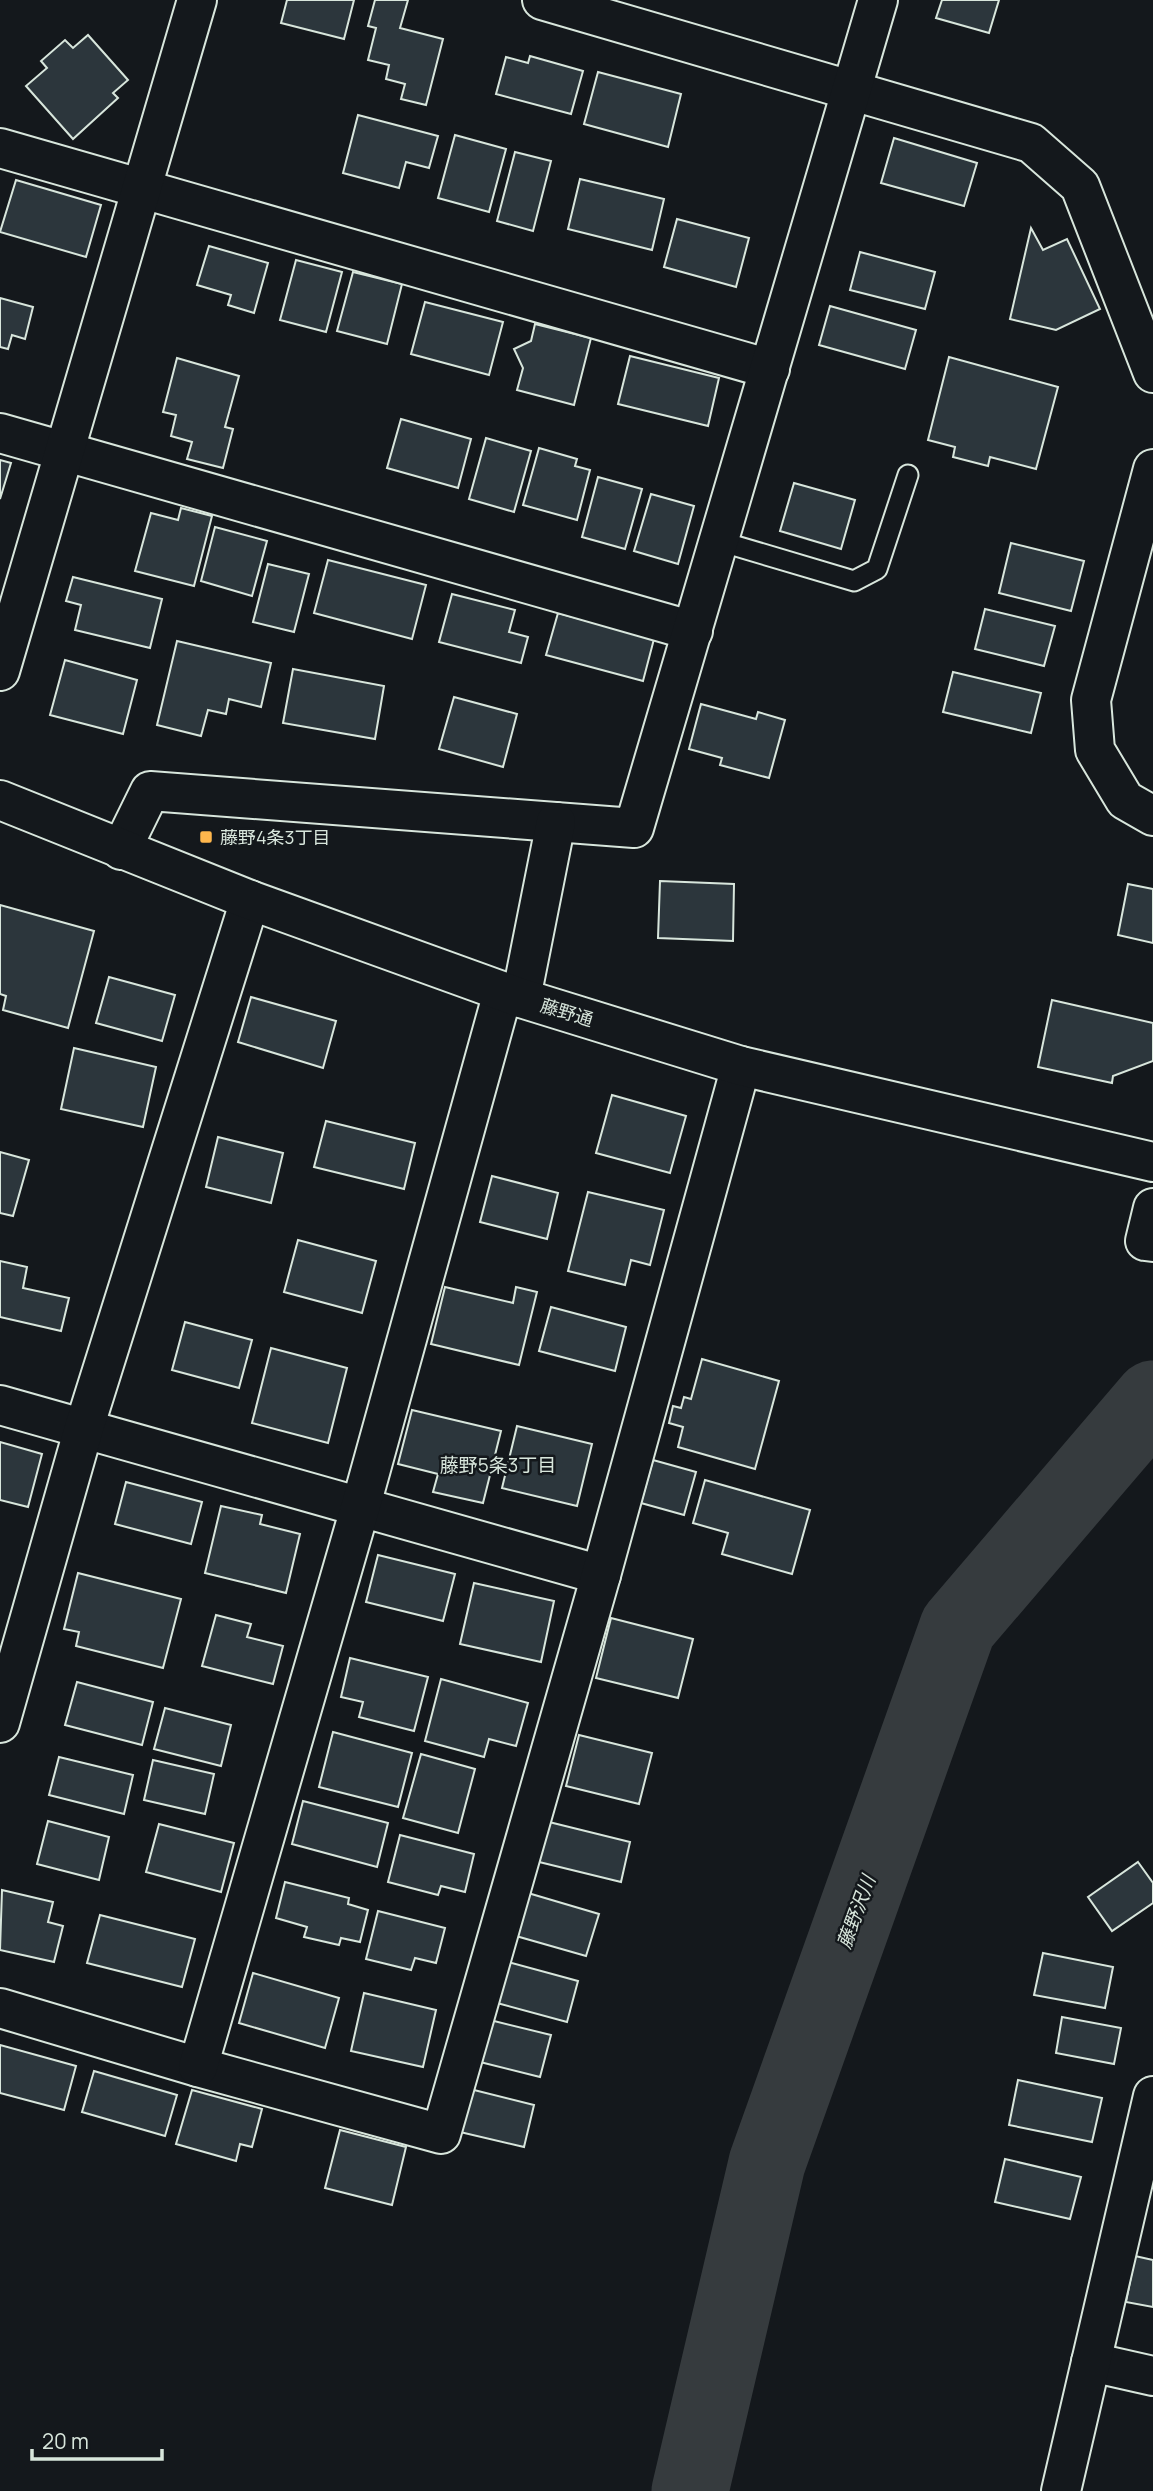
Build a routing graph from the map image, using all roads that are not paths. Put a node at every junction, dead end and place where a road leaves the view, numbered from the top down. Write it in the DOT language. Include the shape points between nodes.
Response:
graph roads {
  1 [pos="197,0"];
  2 [pos="542,0"];
  3 [pos="878,0"];
  4 [pos="852,90"];
  5 [pos="0,148"];
  6 [pos="141,188"];
  7 [pos="770,369"];
  8 [pos="1153,373"];
  9 [pos="0,433"];
  10 [pos="64,452"];
  11 [pos="1153,468"];
  12 [pos="908,475"];
  13 [pos="719,541"];
  14 [pos="693,632"];
  15 [pos="0,671"];
  16 [pos="0,800"];
  17 [pos="1153,816"];
  18 [pos="556,822"];
  19 [pos="121,850"];
  20 [pos="250,900"];
  21 [pos="512,995"];
  22 [pos="741,1066"];
  23 [pos="1153,1162"];
  24 [pos="1153,1208"];
  25 [pos="1153,1242"];
  26 [pos="0,1405"];
  27 [pos="84,1428"];
  28 [pos="361,1505"];
  29 [pos="601,1575"];
  30 [pos="0,1723"];
  31 [pos="0,2008"];
  32 [pos="198,2067"];
  33 [pos="1151,2112"];
  34 [pos="1091,2362"];
  35 [pos="1153,2376"];
  36 [pos="1061,2491"];
  1 -- 6 [label="street"];
  2 -- 4 [label="street"];
  3 -- 4 [label="street"];
  4 -- 7 [label="street"];
  4 -- 8 [label="street" via="1031,143 1080,186"];
  5 -- 6 [label="street"];
  6 -- 7 [label="street"];
  6 -- 10 [label="street"];
  7 -- 13 [label="street"];
  9 -- 10 [label="street"];
  10 -- 14 [label="street"];
  10 -- 15 [label="street"];
  11 -- 17 [label="street" via="1091,700 1096,750 1125,800"];
  12 -- 13 [label="lane" via="877,569 854,581"];
  13 -- 14 [label="street"];
  14 -- 18 [label="street" via="634,828"];
  16 -- 19 [label="street, 藤野通"];
  18 -- 19 [label="street" via="150,791"];
  18 -- 21 [label="street"];
  19 -- 20 [label="street, 藤野通"];
  20 -- 21 [label="street, 藤野通"];
  20 -- 27 [label="street"];
  21 -- 22 [label="street, 藤野通"];
  21 -- 28 [label="street"];
  22 -- 23 [label="street, 藤野通"];
  22 -- 29 [label="street"];
  24 -- 25 [label="street" via="1145,1241"];
  26 -- 27 [label="street"];
  27 -- 28 [label="street"];
  27 -- 30 [label="street"];
  28 -- 29 [label="street"];
  28 -- 32 [label="street"];
  29 -- 32 [label="street" via="441,2134"];
  31 -- 32 [label="street"];
  33 -- 34 [label="street"];
  34 -- 35 [label="street"];
  34 -- 36 [label="street"];
}
